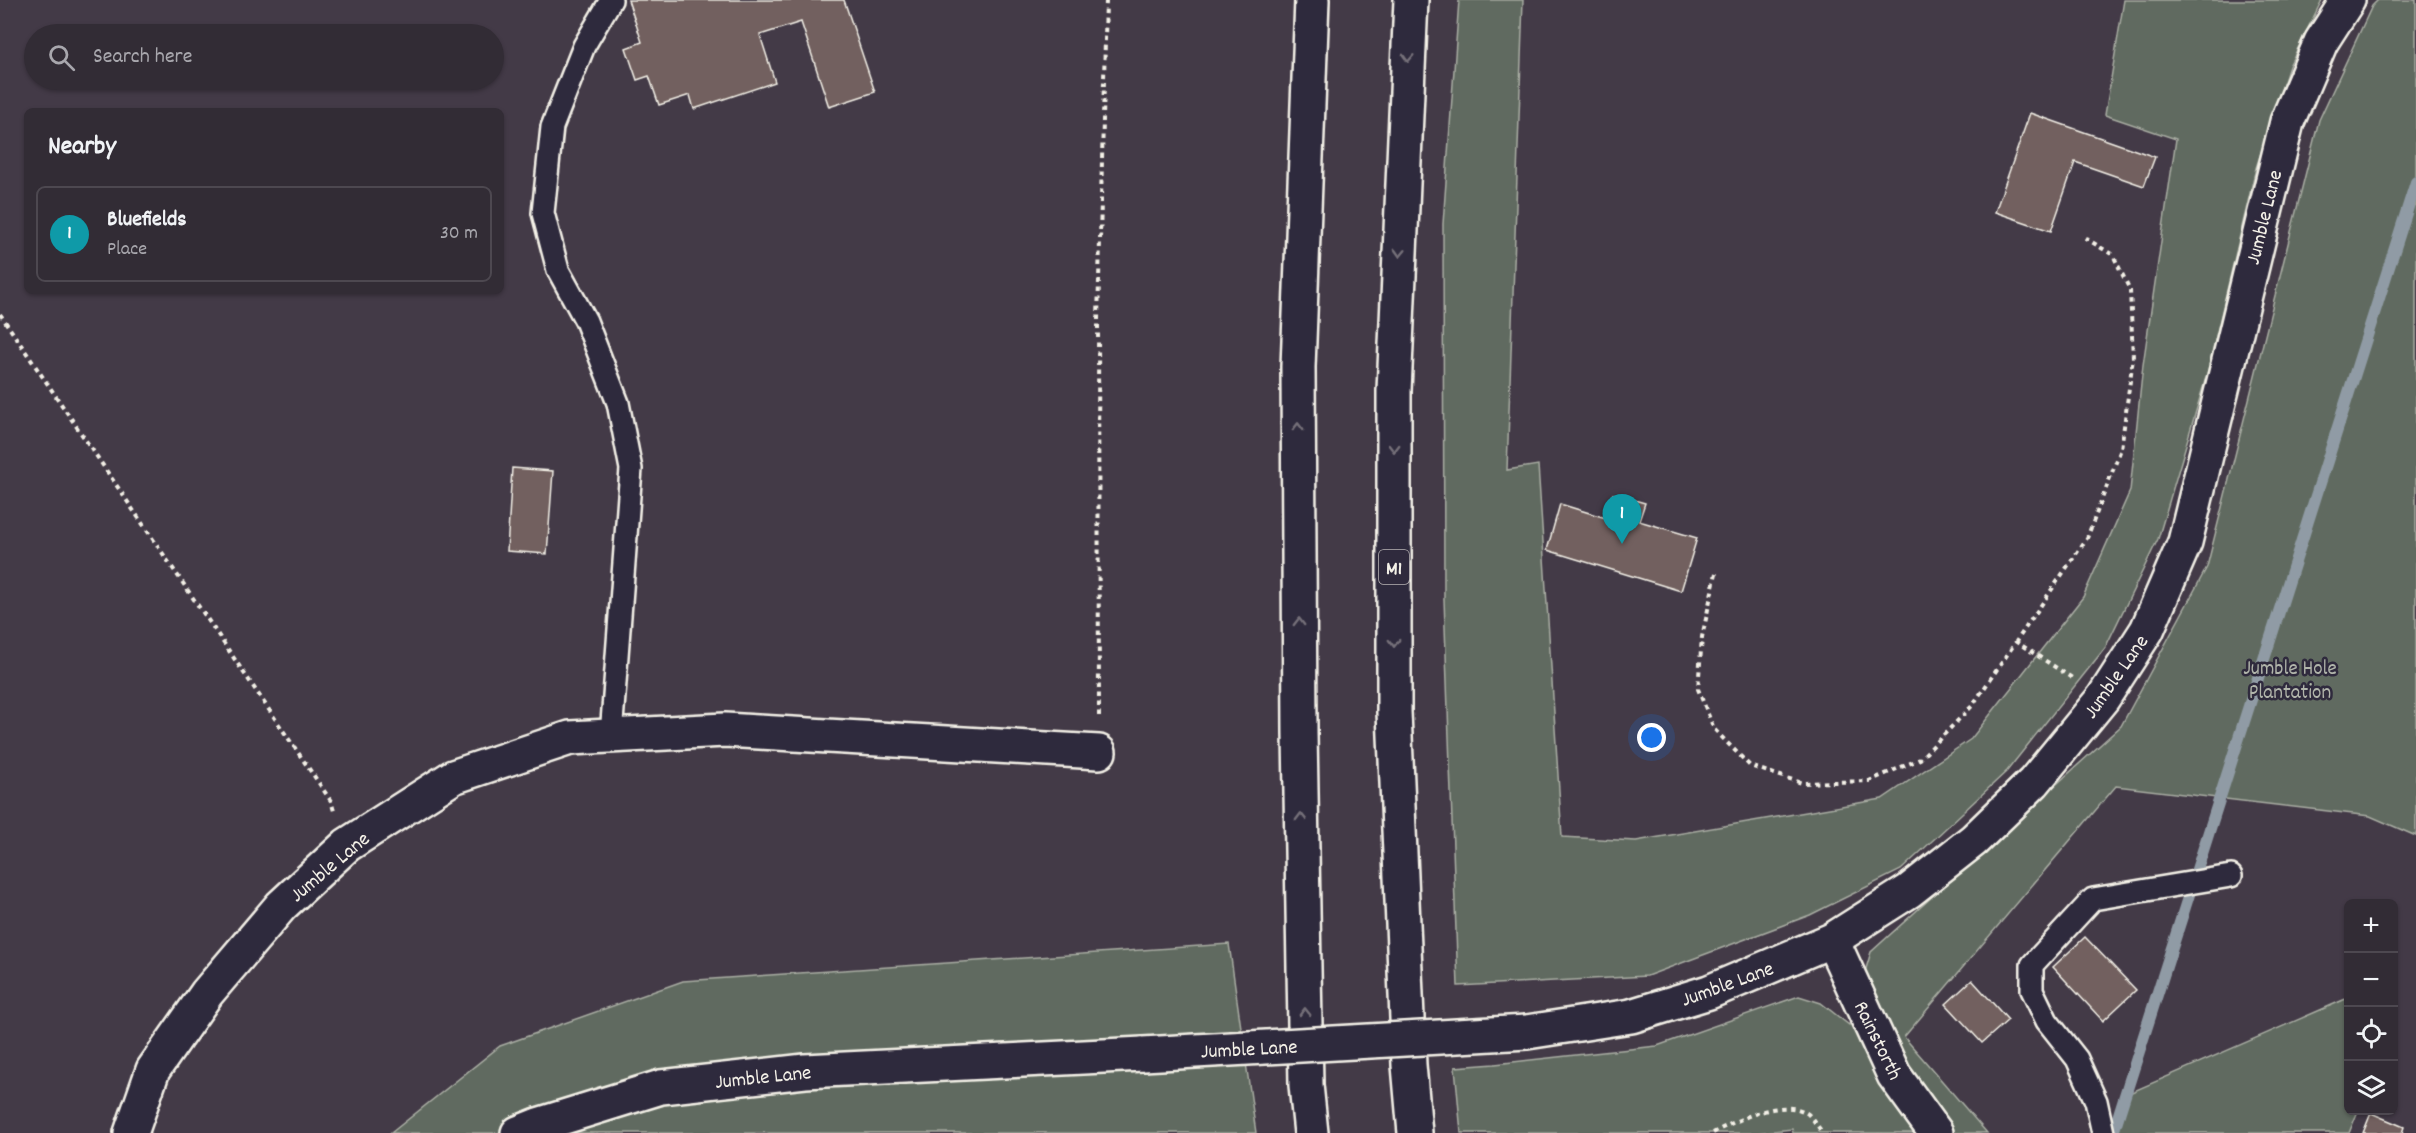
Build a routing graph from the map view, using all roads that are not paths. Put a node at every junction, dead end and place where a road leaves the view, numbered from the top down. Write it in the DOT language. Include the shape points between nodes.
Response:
graph roads {
  1 [pos="612,0"];
  2 [pos="1312,0"];
  3 [pos="1411,0"];
  4 [pos="2348,0"];
  5 [pos="611,736"];
  6 [pos="1098,752"];
  7 [pos="2231,876"];
  8 [pos="1832,940"];
  9 [pos="131,1133"];
  10 [pos="518,1133"];
  11 [pos="1311,1133"];
  12 [pos="1415,1133"];
  13 [pos="1936,1133"];
  14 [pos="2103,1133"];
  1 -- 5 [label="lane" via="584,46 552,127 543,213 558,270 586,321 618,403 631,469"];
  11 -- 2 [label="main road, one-way" via="1306,1085 1300,745 1298,367"];
  3 -- 12 [label="main road, M1, one-way" via="1394,391 1394,712"];
  4 -- 8 [label="main road, Jumble Lane" via="2321,42 2287,122 2185,542 2147,630 2103,698 2034,782 1974,840 1909,891"];
  5 -- 6 [label="main road, Jumble Lane" via="724,730"];
  5 -- 9 [label="main road, Jumble Lane" via="570,738 453,777 347,845 281,906 207,993 153,1070"];
  7 -- 14 [label="lane" via="2093,899 2032,965 2032,990 2047,1021 2077,1059 2096,1101"];
  8 -- 10 [label="main road, Jumble Lane, bridge" via="1709,992 1631,1016 1527,1032 805,1071 661,1087"];
  8 -- 13 [label="main road, Rainstorth" via="1894,1075"];
}
